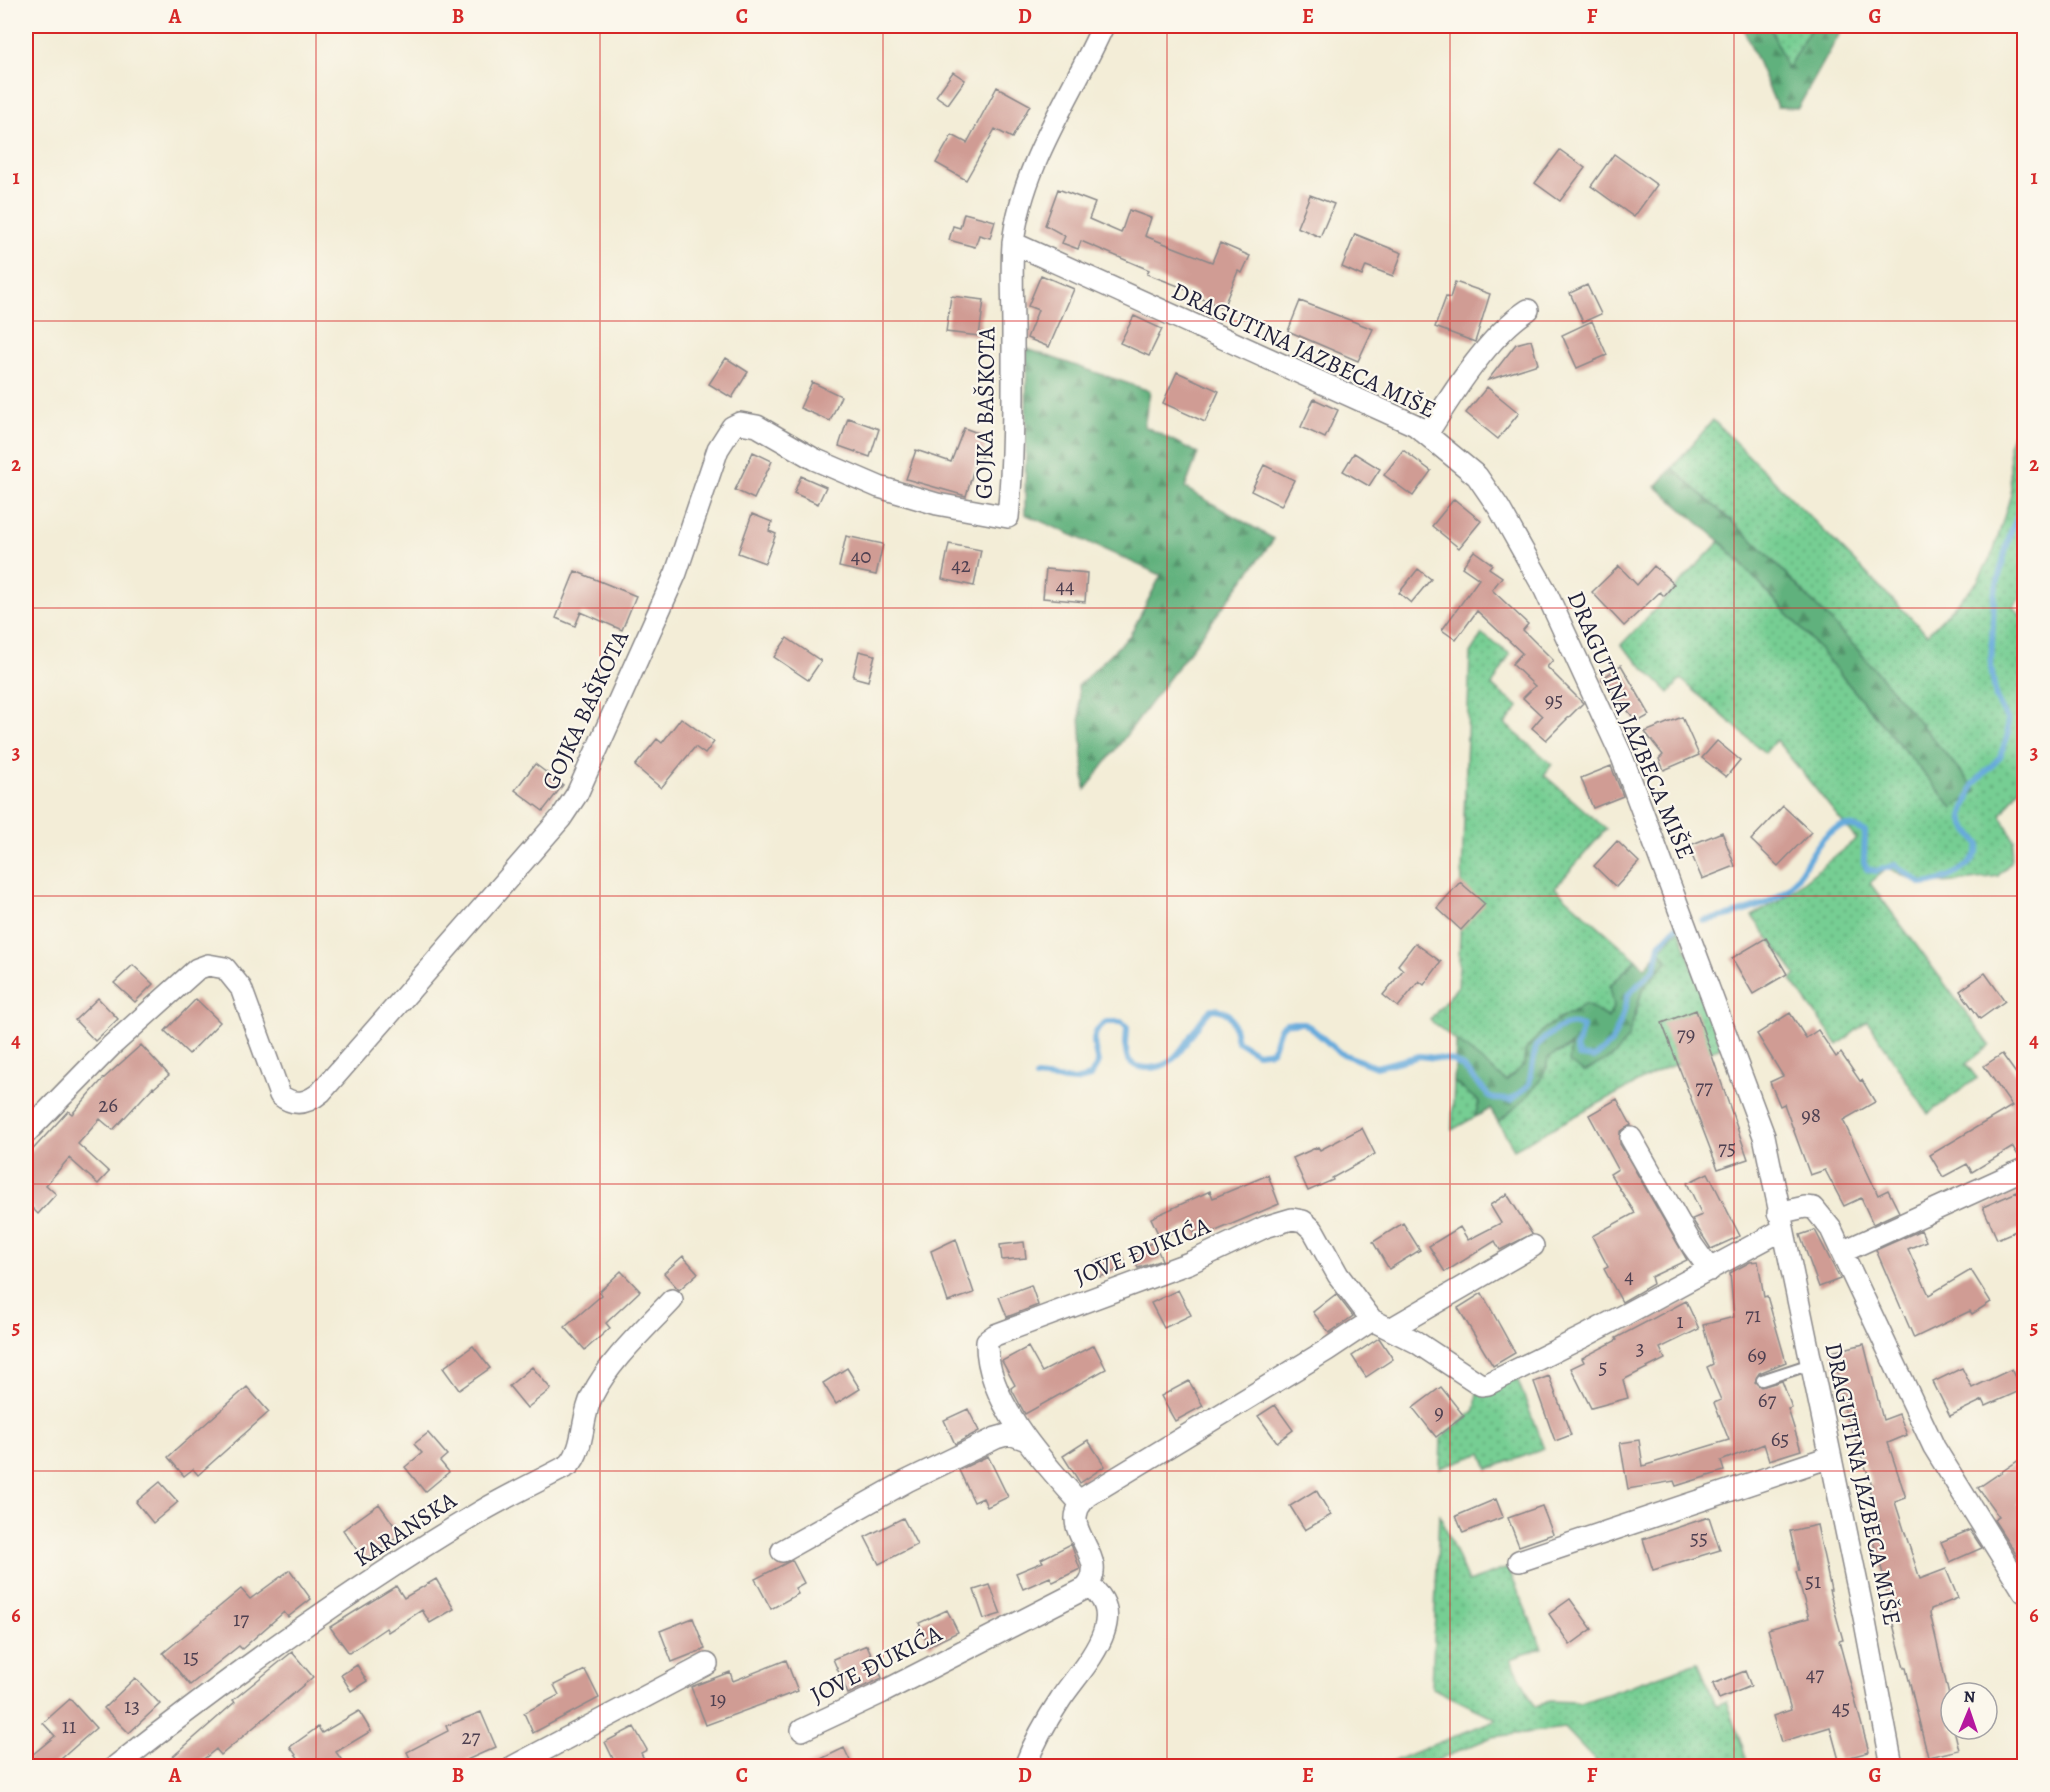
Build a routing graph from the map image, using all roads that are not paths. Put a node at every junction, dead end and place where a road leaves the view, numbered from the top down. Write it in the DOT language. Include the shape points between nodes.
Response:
graph roads {
  1 [pos="1103,26"];
  2 [pos="1013,243"];
  3 [pos="1528,310"];
  4 [pos="1427,434"];
  5 [pos="26,1133"];
  6 [pos="1631,1138"];
  7 [pos="2025,1169"];
  8 [pos="1780,1222"];
  9 [pos="1533,1246"];
  10 [pos="1842,1252"];
  11 [pos="1710,1270"];
  12 [pos="672,1300"];
  13 [pos="1372,1320"];
  14 [pos="1392,1328"];
  15 [pos="1811,1364"];
  16 [pos="1762,1380"];
  17 [pos="1024,1439"];
  18 [pos="1830,1456"];
  19 [pos="1081,1504"];
  20 [pos="782,1551"];
  21 [pos="1519,1561"];
  22 [pos="1088,1585"];
  23 [pos="2025,1592"];
  24 [pos="707,1664"];
  25 [pos="802,1730"];
  26 [pos="116,1767"];
  27 [pos="514,1767"];
  28 [pos="1025,1767"];
  29 [pos="1892,1767"];
  1 -- 2 [label="street" via="1046,136"];
  2 -- 4 [label="street, DRAGUTINA JAZBECA MIŠE" via="1415,425"];
  2 -- 5 [label="street, GOJKA BAŠKOTA" via="1008,517 937,504 879,487 814,459 757,426 740,423 732,427 718,449 676,573 577,794 561,818 321,1092 303,1103 288,1101 280,1095 241,988 225,968 208,965 197,969 111,1046"];
  3 -- 4 [label="street" via="1508,323"];
  4 -- 8 [label="street, DRAGUTINA JAZBECA MIŠE" via="1477,476 1499,508 1545,590 1622,757 1764,1136"];
  6 -- 11 [label="street"];
  7 -- 10 [label="street"];
  8 -- 10 [label="street, DRAGUTINA JAZBECA MIŠE" via="1805,1207 1818,1211"];
  8 -- 11 [label="street"];
  8 -- 15 [label="street, DRAGUTINA JAZBECA MIŠE"];
  9 -- 14 [label="street"];
  10 -- 23 [label="street, DRAGUTINA JAZBECA MIŠE" via="1934,1447"];
  11 -- 14 [label="street" via="1488,1384 1474,1382"];
  12 -- 26 [label="street, KARANSKA" via="624,1352 592,1396 584,1415 578,1452 569,1465 417,1550 257,1661"];
  13 -- 14 [label="street"];
  13 -- 17 [label="street, JOVE ĐUKIĆA" via="1338,1275 1313,1230 1302,1221 1281,1221 1189,1263 987,1341 998,1391"];
  13 -- 19 [label="street" via="1086,1496"];
  15 -- 16 [label="lane"];
  15 -- 18 [label="street, DRAGUTINA JAZBECA MIŠE"];
  17 -- 19 [label="street, JOVE ĐUKIĆA"];
  17 -- 20 [label="street" via="1010,1434 996,1438 907,1481"];
  18 -- 21 [label="street"];
  18 -- 29 [label="street, DRAGUTINA JAZBECA MIŠE"];
  19 -- 22 [label="street" via="1075,1520 1092,1564"];
  22 -- 25 [label="street, JOVE ĐUKIĆA"];
  22 -- 28 [label="street" via="1102,1600 1106,1626 1100,1642 1039,1736"];
  24 -- 27 [label="street"];
}
